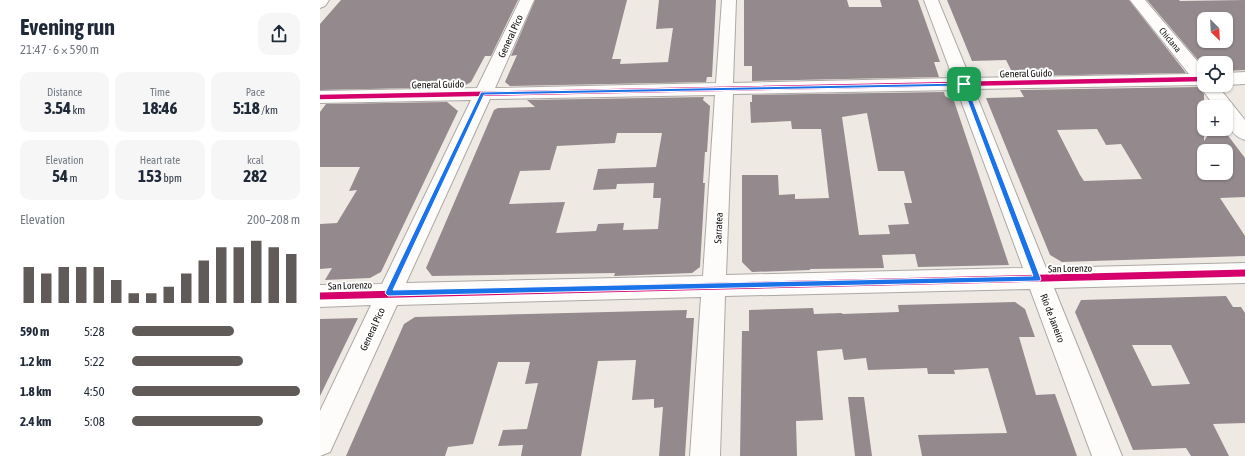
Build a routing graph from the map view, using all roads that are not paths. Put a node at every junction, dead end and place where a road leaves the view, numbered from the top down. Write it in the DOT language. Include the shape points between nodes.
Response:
graph roads {
  1 [pos="322,0"];
  2 [pos="527,0"];
  3 [pos="729,0"];
  4 [pos="931,0"];
  5 [pos="1137,0"];
  6 [pos="320,3"];
  7 [pos="1197,71"];
  8 [pos="1245,78"];
  9 [pos="1233,79"];
  10 [pos="1197,81"];
  11 [pos="964,84"];
  12 [pos="724,89"];
  13 [pos="483,93"];
  14 [pos="320,98"];
  15 [pos="1233,118"];
  16 [pos="1245,133"];
  17 [pos="1245,273"];
  18 [pos="1038,279"];
  19 [pos="715,286"];
  20 [pos="388,293"];
  21 [pos="320,296"];
  22 [pos="320,442"];
  23 [pos="705,456"];
  24 [pos="1107,456"];
  1 -- 6 [label="street"];
  2 -- 13 [label="street, General Pico"];
  3 -- 12 [label="street, Sarratea"];
  4 -- 11 [label="street, Río de Janeiro"];
  5 -- 7 [label="street, Chiclana"];
  8 -- 9 [label="street"];
  10 -- 11 [label="street, General Guido"];
  11 -- 12 [label="street, General Guido"];
  11 -- 18 [label="street, Río de Janeiro"];
  12 -- 13 [label="street, General Guido"];
  12 -- 19 [label="street, Sarratea"];
  13 -- 14 [label="street, General Guido"];
  13 -- 20 [label="street, General Pico"];
  15 -- 16 [label="street, Chiclana"];
  17 -- 18 [label="street, San Lorenzo"];
  18 -- 19 [label="street, San Lorenzo"];
  18 -- 24 [label="street, Río de Janeiro"];
  19 -- 20 [label="street, San Lorenzo"];
  19 -- 23 [label="street, Sarratea"];
  20 -- 21 [label="street, San Lorenzo"];
  20 -- 22 [label="street, General Pico"];
}
